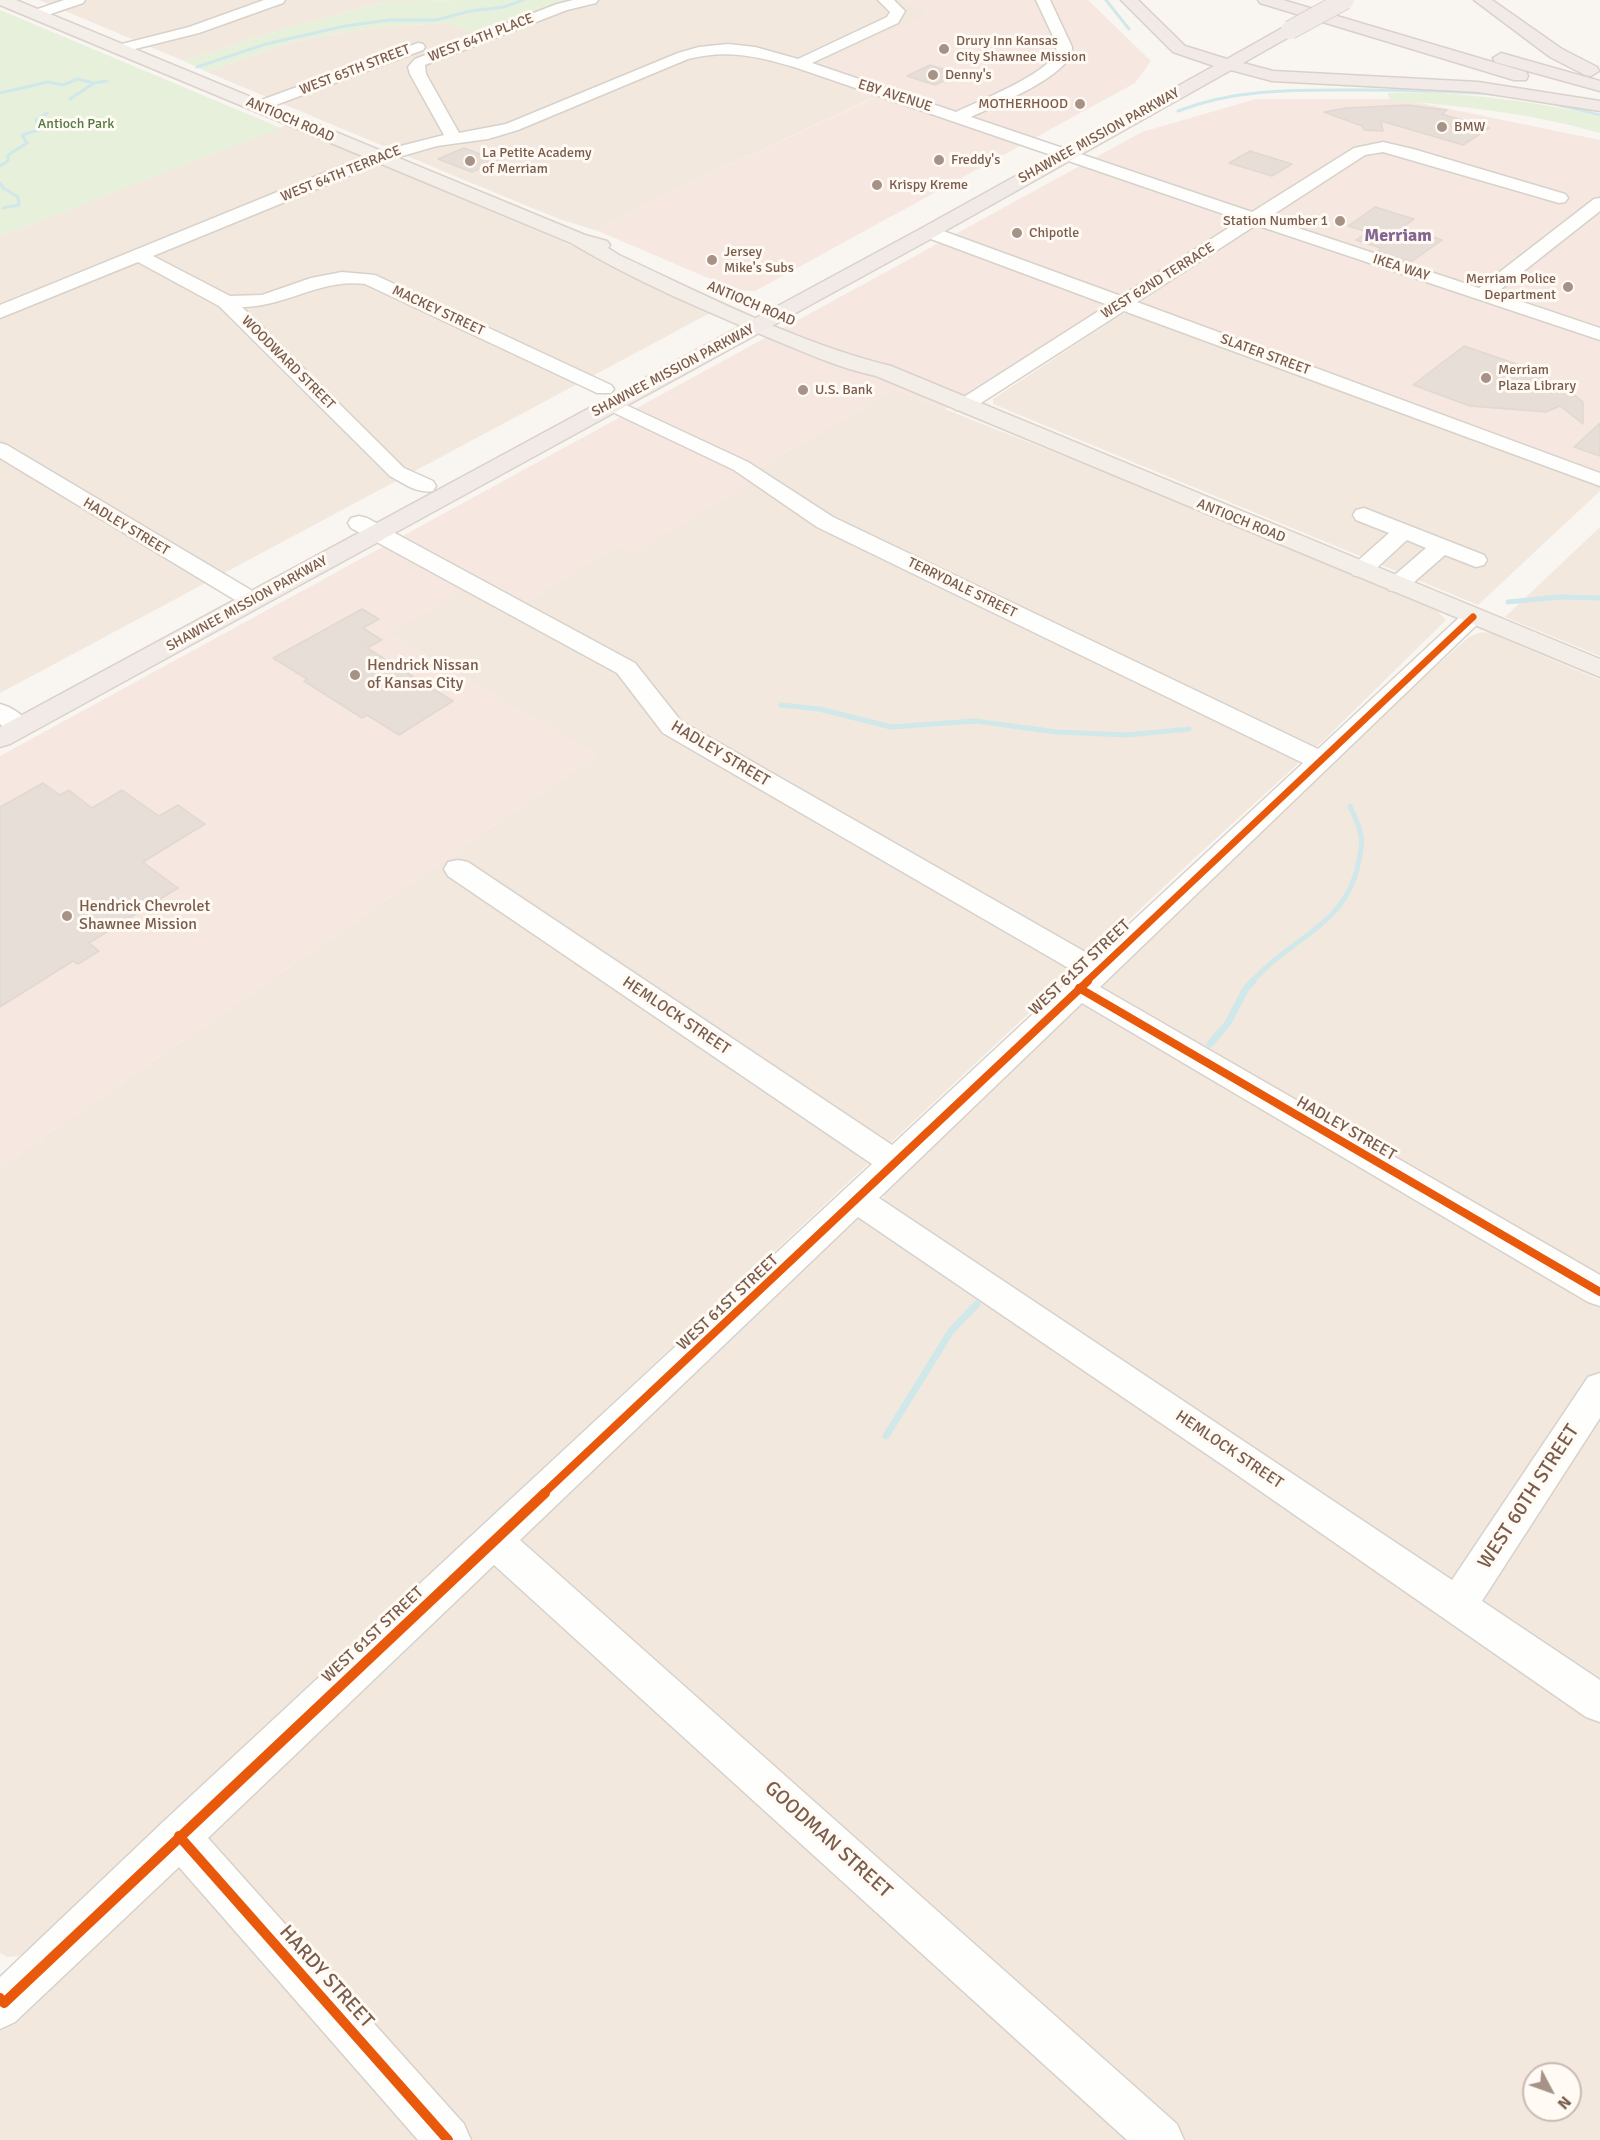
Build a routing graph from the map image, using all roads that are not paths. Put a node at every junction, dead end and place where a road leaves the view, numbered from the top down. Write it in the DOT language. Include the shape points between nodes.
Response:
graph roads {
  1 [pos="2,0"];
  2 [pos="78,0"];
  3 [pos="278,0"];
  4 [pos="591,0"];
  5 [pos="885,0"];
  6 [pos="1043,0"];
  7 [pos="1129,0"];
  8 [pos="1266,0"];
  9 [pos="1302,0"];
  10 [pos="1315,0"];
  11 [pos="1345,0"];
  12 [pos="1482,0"];
  13 [pos="37,14"];
  14 [pos="1173,44"];
  15 [pos="418,47"];
  16 [pos="723,47"];
  17 [pos="119,49"];
  18 [pos="1206,59"];
  19 [pos="799,64"];
  20 [pos="1227,65"];
  21 [pos="1600,75"];
  22 [pos="1290,76"];
  23 [pos="1172,79"];
  24 [pos="1600,86"];
  25 [pos="1600,100"];
  26 [pos="259,106"];
  27 [pos="1600,106"];
  28 [pos="958,117"];
  29 [pos="454,138"];
  30 [pos="1057,151"];
  31 [pos="379,157"];
  32 [pos="1559,198"];
  33 [pos="955,199"];
  34 [pos="1600,203"];
  35 [pos="1256,219"];
  36 [pos="929,232"];
  37 [pos="140,256"];
  38 [pos="1484,294"];
  39 [pos="266,300"];
  40 [pos="226,302"];
  41 [pos="1124,303"];
  42 [pos="0,312"];
  43 [pos="758,316"];
  44 [pos="246,321"];
  45 [pos="1600,334"];
  46 [pos="608,397"];
  47 [pos="963,406"];
  48 [pos="0,449"];
  49 [pos="1600,480"];
  50 [pos="425,486"];
  51 [pos="1364,515"];
  52 [pos="368,528"];
  53 [pos="1404,531"];
  54 [pos="1442,546"];
  55 [pos="1476,560"];
  56 [pos="1361,570"];
  57 [pos="1396,585"];
  58 [pos="244,596"];
  59 [pos="1473,617"];
  60 [pos="1600,669"];
  61 [pos="5,722"];
  62 [pos="1320,760"];
  63 [pos="458,869"];
  64 [pos="1088,979"];
  65 [pos="894,1162"];
  66 [pos="857,1200"];
  67 [pos="1600,1292"];
  68 [pos="1600,1388"];
  69 [pos="494,1541"];
  70 [pos="1458,1605"];
  71 [pos="1600,1703"];
  72 [pos="179,1836"];
  73 [pos="1,2003"];
  74 [pos="448,2140"];
  75 [pos="1161,2140"];
  1 -- 13 [label="main road, ANTIOCH ROAD"];
  2 -- 13 [label="street"];
  3 -- 17 [label="street" via="194,30"];
  4 -- 29 [label="street, WEST 64TH PLACE" via="564,6 420,62 416,67 418,74"];
  5 -- 19 [label="street" via="898,11 893,20"];
  6 -- 28 [label="street" via="1065,47 1062,60 1045,74"];
  7 -- 14 [label="highway"];
  8 -- 25 [label="highway"];
  9 -- 24 [label="highway"];
  10 -- 18 [label="highway, SHAWNEE MISSION PARKWAY"];
  11 -- 20 [label="highway, SHAWNEE MISSION PARKWAY, bridge"];
  12 -- 21 [label="highway" via="1556,53"];
  13 -- 17 [label="main road, ANTIOCH ROAD"];
  14 -- 18 [label="highway"];
  14 -- 23 [label="highway"];
  15 -- 26 [label="street, WEST 65TH STREET"];
  16 -- 19 [label="street, EBY AVENUE" via="744,48"];
  16 -- 29 [label="street, WEST 64TH TERRACE" via="683,57 512,127"];
  17 -- 26 [label="main road, ANTIOCH ROAD"];
  18 -- 20 [label="highway"];
  18 -- 23 [label="highway, SHAWNEE MISSION PARKWAY"];
  19 -- 28 [label="street, EBY AVENUE"];
  20 -- 22 [label="highway" via="1259,74"];
  20 -- 23 [label="highway, SHAWNEE MISSION PARKWAY"];
  22 -- 23 [label="highway" via="1241,81"];
  22 -- 27 [label="highway" via="1478,87"];
  23 -- 30 [label="highway, SHAWNEE MISSION PARKWAY"];
  26 -- 31 [label="main road, ANTIOCH ROAD"];
  28 -- 30 [label="street, EBY AVENUE"];
  29 -- 31 [label="street, WEST 64TH TERRACE"];
  30 -- 33 [label="highway, SHAWNEE MISSION PARKWAY"];
  30 -- 35 [label="street, IKEA WAY"];
  30 -- 36 [label="highway, SHAWNEE MISSION PARKWAY"];
  31 -- 37 [label="street, WEST 64TH TERRACE"];
  31 -- 43 [label="main road, ANTIOCH ROAD" via="578,238 612,259"];
  32 -- 35 [label="street, WEST 62ND TERRACE" via="1383,147 1360,151"];
  33 -- 36 [label="highway" via="928,226"];
  33 -- 43 [label="highway, SHAWNEE MISSION PARKWAY"];
  34 -- 38 [label="street"];
  35 -- 38 [label="street, IKEA WAY"];
  35 -- 41 [label="street, WEST 62ND TERRACE"];
  36 -- 41 [label="street, SLATER STREET"];
  36 -- 43 [label="highway, SHAWNEE MISSION PARKWAY"];
  37 -- 40 [label="street, WOODWARD STREET"];
  37 -- 42 [label="street, WEST 64TH TERRACE"];
  38 -- 45 [label="street, IKEA WAY"];
  39 -- 40 [label="street, MACKEY STREET"];
  39 -- 44 [label="street, MACKEY STREET"];
  39 -- 46 [label="street, MACKEY STREET" via="327,279 369,279"];
  40 -- 44 [label="street, WOODWARD STREET"];
  41 -- 47 [label="street, WEST 62ND TERRACE"];
  41 -- 49 [label="street, SLATER STREET"];
  43 -- 46 [label="highway, SHAWNEE MISSION PARKWAY"];
  43 -- 47 [label="main road, ANTIOCH ROAD" via="855,364 882,371"];
  44 -- 50 [label="street, WOODWARD STREET" via="397,472"];
  46 -- 50 [label="highway, SHAWNEE MISSION PARKWAY"];
  46 -- 52 [label="highway, SHAWNEE MISSION PARKWAY"];
  46 -- 62 [label="street, TERRYDALE STREET" via="741,466 825,522"];
  47 -- 56 [label="main road, ANTIOCH ROAD"];
  48 -- 58 [label="street, HADLEY STREET"];
  50 -- 52 [label="highway, SHAWNEE MISSION PARKWAY"];
  51 -- 53 [label="street"];
  52 -- 58 [label="highway, SHAWNEE MISSION PARKWAY"];
  52 -- 64 [label="street, HADLEY STREET" via="626,668 644,688 659,716 672,728"];
  53 -- 54 [label="street"];
  53 -- 56 [label="street"];
  54 -- 55 [label="street"];
  54 -- 57 [label="street"];
  56 -- 57 [label="main road, ANTIOCH ROAD"];
  57 -- 59 [label="main road, ANTIOCH ROAD"];
  58 -- 61 [label="highway, SHAWNEE MISSION PARKWAY"];
  59 -- 60 [label="main road, ANTIOCH ROAD"];
  59 -- 62 [label="street, WEST 61ST STREET"];
  62 -- 64 [label="street, WEST 61ST STREET"];
  63 -- 65 [label="street, HEMLOCK STREET"];
  64 -- 65 [label="street, WEST 61ST STREET"];
  64 -- 67 [label="street, HADLEY STREET"];
  65 -- 66 [label="street, WEST 61ST STREET"];
  66 -- 69 [label="street, WEST 61ST STREET"];
  66 -- 70 [label="street, HEMLOCK STREET"];
  68 -- 70 [label="street, WEST 60TH STREET"];
  69 -- 72 [label="street, WEST 61ST STREET"];
  69 -- 75 [label="street, GOODMAN STREET"];
  70 -- 71 [label="street, HEMLOCK STREET"];
  72 -- 73 [label="street, WEST 61ST STREET"];
  72 -- 74 [label="street, HARDY STREET"];
}
